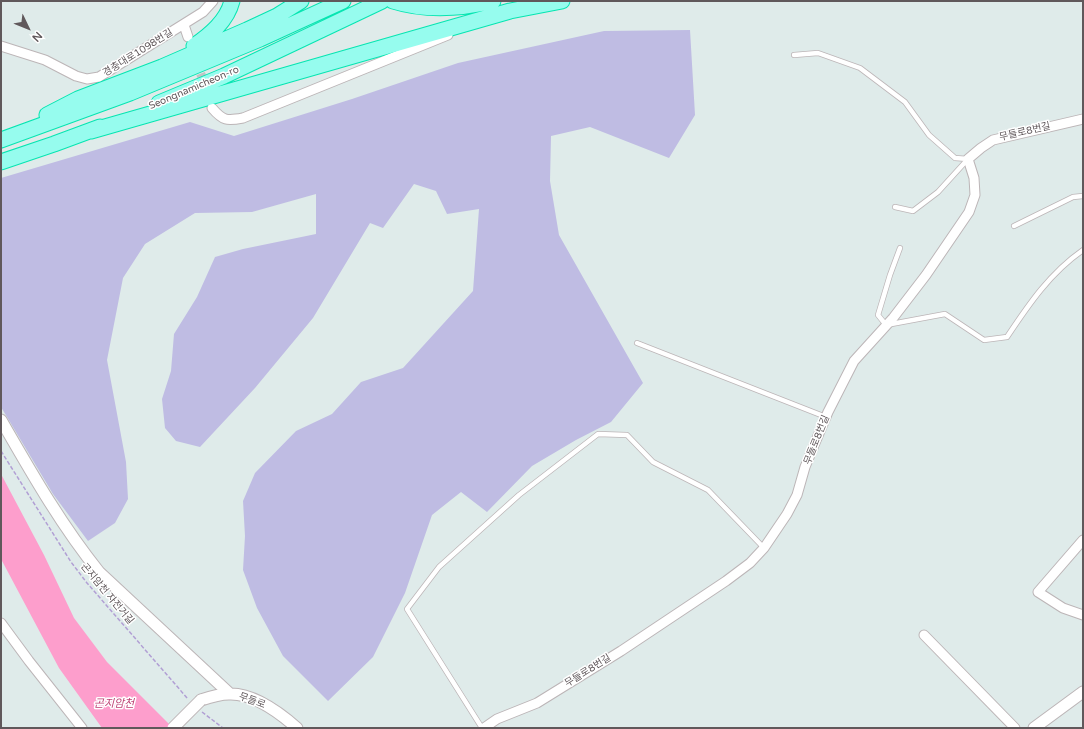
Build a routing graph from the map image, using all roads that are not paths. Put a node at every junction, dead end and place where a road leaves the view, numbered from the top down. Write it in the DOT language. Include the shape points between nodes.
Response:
graph roads {
  1 [pos="213,1"];
  2 [pos="232,1"];
  3 [pos="301,1"];
  4 [pos="382,1"];
  5 [pos="393,1"];
  6 [pos="493,1"];
  7 [pos="562,1"];
  8 [pos="338,4"];
  9 [pos="510,11"];
  10 [pos="184,25"];
  11 [pos="188,37"];
  12 [pos="1,46"];
  13 [pos="794,55"];
  14 [pos="162,67"];
  15 [pos="212,108"];
  16 [pos="1083,119"];
  17 [pos="92,131"];
  18 [pos="1,139"];
  19 [pos="968,159"];
  20 [pos="1,162"];
  21 [pos="1083,196"];
  22 [pos="895,207"];
  23 [pos="1014,226"];
  24 [pos="900,248"];
  25 [pos="1083,250"];
  26 [pos="886,325"];
  27 [pos="637,343"];
  28 [pos="826,417"];
  29 [pos="1,420"];
  30 [pos="1083,540"];
  31 [pos="764,548"];
  32 [pos="1083,615"];
  33 [pos="1,623"];
  34 [pos="924,635"];
  35 [pos="1083,692"];
  36 [pos="230,694"];
  37 [pos="82,728"];
  38 [pos="173,728"];
  39 [pos="298,728"];
  40 [pos="483,728"];
  41 [pos="1015,728"];
  42 [pos="1034,728"];
  1 -- 10 [label="street, 경충대로1098번길" via="203,12"];
  2 -- 14 [label="highway" via="220,23 207,38"];
  3 -- 14 [label="highway" via="277,16"];
  4 -- 17 [label="highway, Seongnamicheon-ro" via="224,76"];
  5 -- 6 [label="highway" via="439,8 465,7"];
  7 -- 9 [label="highway"];
  8 -- 18 [label="highway, Seongnamicheon-ro" via="137,90"];
  9 -- 15 [label="street" via="243,118 230,120 219,117"];
  9 -- 17 [label="highway"];
  10 -- 11 [label="street"];
  10 -- 12 [label="street, 경충대로1098번길" via="99,77 87,79 45,60"];
  13 -- 19 [label="lane" via="818,54 860,68 905,102 929,135 955,158"];
  14 -- 18 [label="highway" via="78,99"];
  16 -- 19 [label="street, 무들로8번길" via="994,140"];
  17 -- 20 [label="highway, Seongnamicheon-ro"];
  19 -- 22 [label="lane" via="938,192 913,211"];
  19 -- 26 [label="street, 무들로8번길" via="974,178 975,195 969,212 926,275"];
  21 -- 23 [label="lane" via="1073,197"];
  24 -- 26 [label="lane" via="878,315"];
  25 -- 26 [label="lane" via="1068,260 1036,295 1007,337 984,340 945,314"];
  26 -- 28 [label="street, 무들로8번길" via="854,361"];
  27 -- 28 [label="lane"];
  28 -- 31 [label="street, 무들로8번길" via="805,467 797,495"];
  29 -- 36 [label="street" via="36,480 84,554 99,572"];
  30 -- 32 [label="street" via="1038,592 1063,608"];
  31 -- 40 [label="street, 무들로8번길" via="750,563 726,581 621,651 537,703 497,719"];
  31 -- 40 [label="lane" via="708,490 654,462 627,435 598,434 519,495 439,567 407,609"];
  33 -- 37 [label="street"];
  34 -- 41 [label="street"];
  35 -- 42 [label="street"];
  36 -- 38 [label="street, 무들로, bridge" via="214,696"];
  36 -- 39 [label="street, 무들로" via="249,698 267,706"];
}
